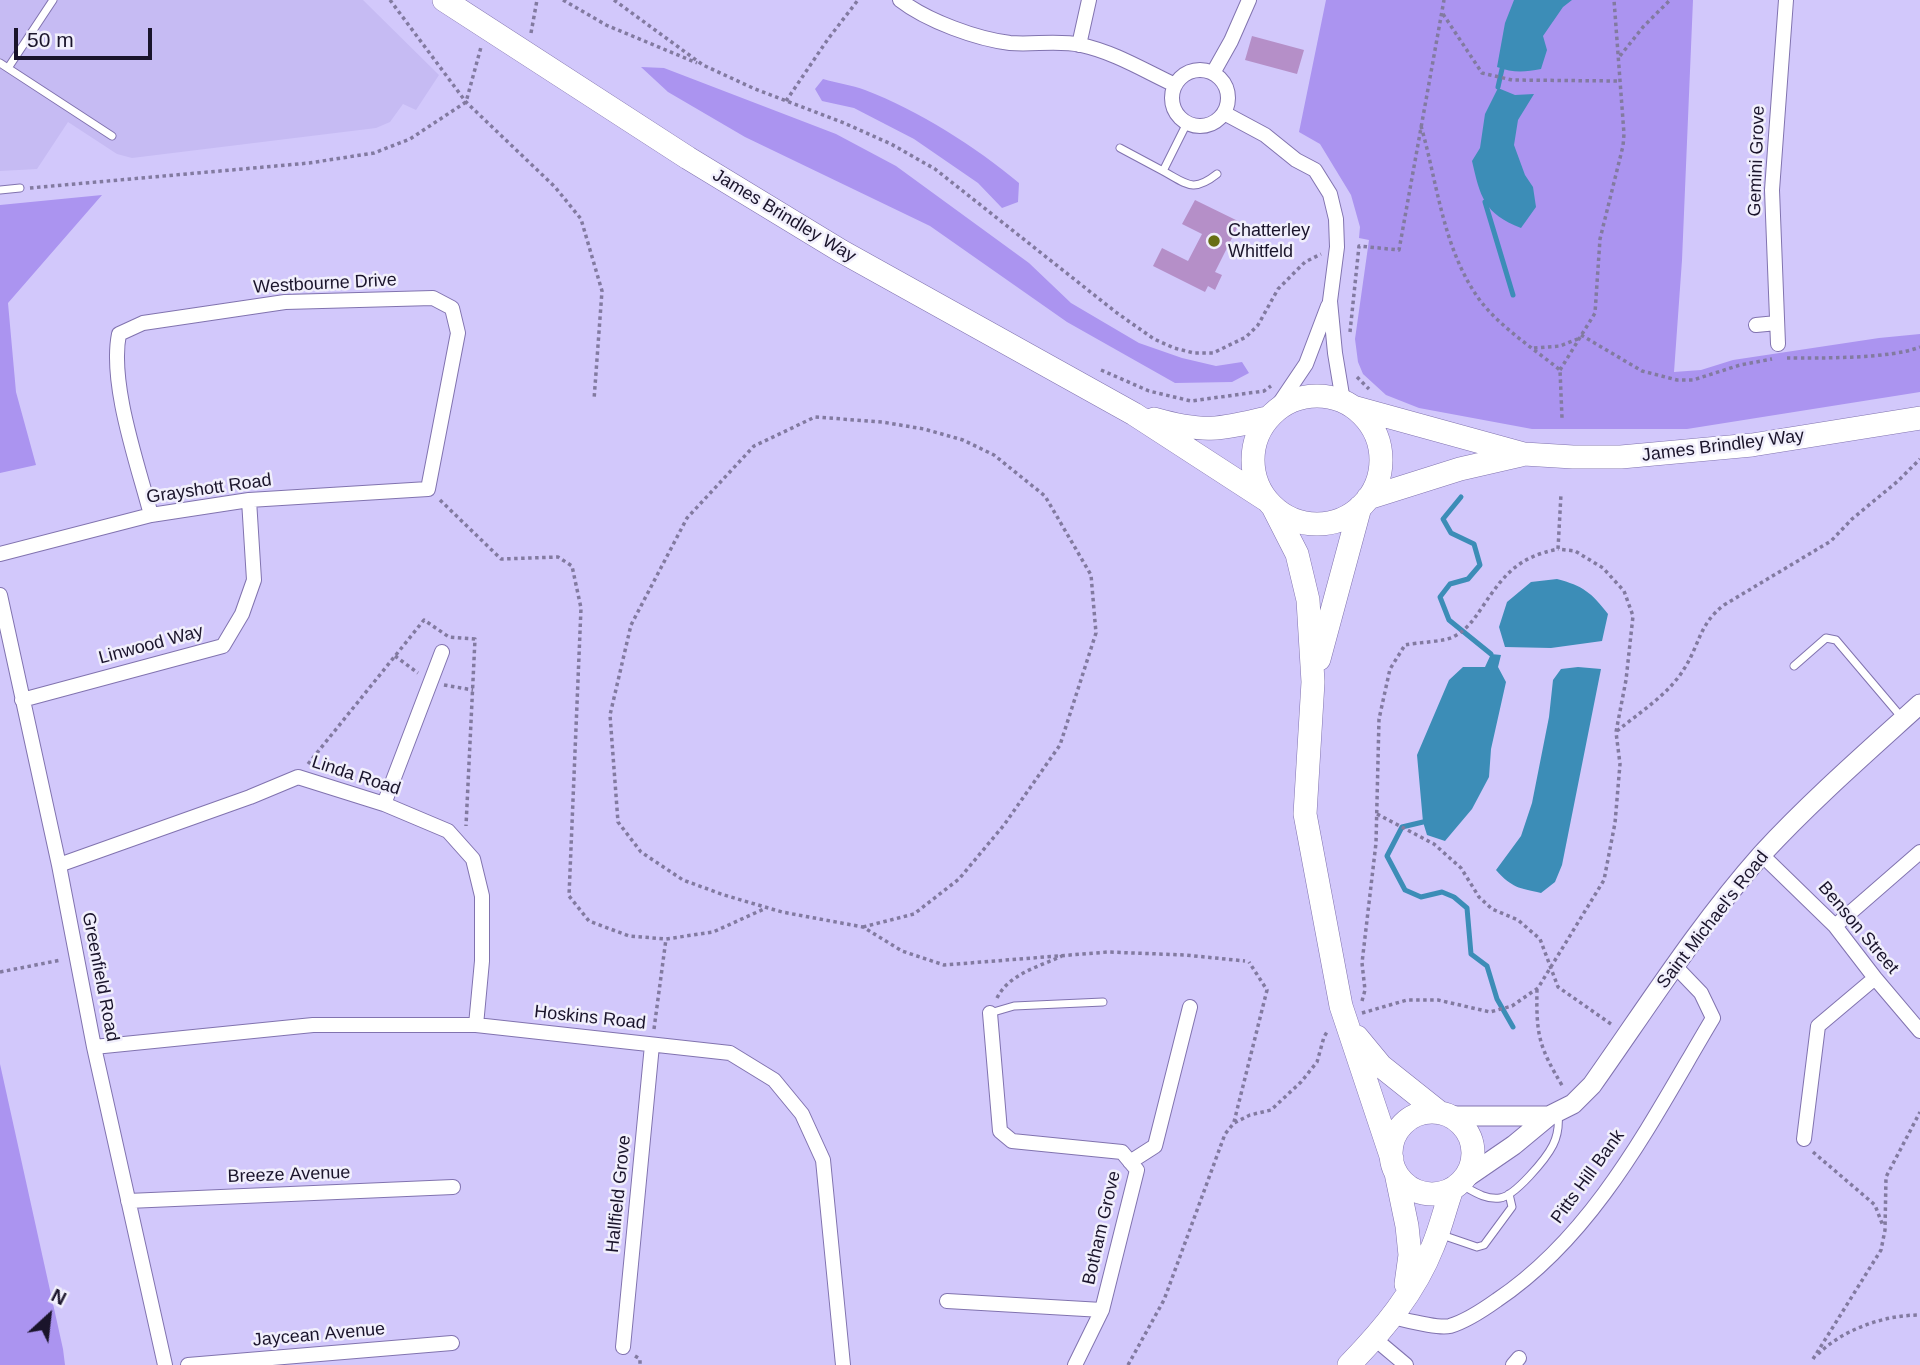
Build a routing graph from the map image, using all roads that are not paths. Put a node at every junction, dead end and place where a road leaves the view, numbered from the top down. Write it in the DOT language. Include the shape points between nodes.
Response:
graph roads {
  1 [pos="53,0"];
  2 [pos="444,0"];
  3 [pos="900,0"];
  4 [pos="1089,0"];
  5 [pos="1249,0"];
  6 [pos="1786,0"];
  7 [pos="1079,45"];
  8 [pos="0,62"];
  9 [pos="8,68"];
  10 [pos="1213,73"];
  11 [pos="1175,85"];
  12 [pos="1224,113"];
  13 [pos="1187,123"];
  14 [pos="112,136"];
  15 [pos="1120,148"];
  16 [pos="1163,171"];
  17 [pos="1217,174"];
  18 [pos="20,188"];
  19 [pos="0,190"];
  20 [pos="1330,301"];
  21 [pos="1777,323"];
  22 [pos="1756,324"];
  23 [pos="1778,344"];
  24 [pos="1348,404"];
  25 [pos="1134,414"];
  26 [pos="1271,414"];
  27 [pos="1920,418"];
  28 [pos="1524,454"];
  29 [pos="428,489"];
  30 [pos="249,499"];
  31 [pos="1364,502"];
  32 [pos="1269,503"];
  33 [pos="151,515"];
  34 [pos="0,554"];
  35 [pos="0,595"];
  36 [pos="442,652"];
  37 [pos="1794,666"];
  38 [pos="1313,682"];
  39 [pos="22,700"];
  40 [pos="1920,704"];
  41 [pos="1903,720"];
  42 [pos="384,804"];
  43 [pos="1920,852"];
  44 [pos="1762,855"];
  45 [pos="59,866"];
  46 [pos="1835,926"];
  47 [pos="1676,967"];
  48 [pos="1875,978"];
  49 [pos="1103,1002"];
  50 [pos="1190,1007"];
  51 [pos="990,1013"];
  52 [pos="1351,1021"];
  53 [pos="476,1025"];
  54 [pos="1920,1031"];
  55 [pos="652,1045"];
  56 [pos="94,1047"];
  57 [pos="1560,1111"];
  58 [pos="1445,1115"];
  59 [pos="1804,1139"];
  60 [pos="1130,1162"];
  61 [pos="1394,1166"];
  62 [pos="1458,1184"];
  63 [pos="453,1187"];
  64 [pos="1509,1194"];
  65 [pos="128,1201"];
  66 [pos="1437,1233"];
  67 [pos="947,1301"];
  68 [pos="1398,1309"];
  69 [pos="1102,1310"];
  70 [pos="1375,1339"];
  71 [pos="452,1343"];
  72 [pos="623,1347"];
  73 [pos="165,1365"];
  74 [pos="188,1365"];
  75 [pos="843,1365"];
  76 [pos="1075,1365"];
  77 [pos="1349,1365"];
  78 [pos="1406,1365"];
  1 -- 9 [label="lane"];
  2 -- 25 [label="main road, James Brindley Way" via="841,251"];
  3 -- 7 [label="street" via="973,36 1011,43"];
  4 -- 7 [label="street"];
  5 -- 10 [label="street"];
  6 -- 21 [label="street, Gemini Grove" via="1772,190"];
  7 -- 11 [label="street"];
  8 -- 9 [label="lane"];
  9 -- 14 [label="lane"];
  10 -- 11 [label="street" via="1194,71"];
  10 -- 12 [label="street" via="1228,91"];
  11 -- 13 [label="street" via="1173,106"];
  12 -- 13 [label="street" via="1207,125"];
  12 -- 20 [label="street" via="1315,170 1330,194 1337,247"];
  13 -- 16 [label="lane"];
  15 -- 16 [label="lane"];
  16 -- 17 [label="lane" via="1191,186 1204,184"];
  18 -- 19 [label="lane"];
  20 -- 24 [label="street" via="1335,353"];
  20 -- 26 [label="street" via="1306,364"];
  21 -- 22 [label="street"];
  21 -- 23 [label="street, Gemini Grove"];
  24 -- 26 [label="main road" via="1317,395 1295,399"];
  24 -- 28 [label="main road, James Brindley Way"];
  24 -- 31 [label="main road" via="1365,417 1380,450 1379,474"];
  25 -- 26 [label="main road, James Brindley Way" via="1190,429 1220,429"];
  25 -- 32 [label="main road, James Brindley Way"];
  26 -- 32 [label="main road" via="1257,434 1252,455 1255,480"];
  27 -- 28 [label="main road, James Brindley Way" via="1752,446 1621,457"];
  28 -- 31 [label="main road, James Brindley Way" via="1460,469"];
  29 -- 30 [label="street, Grayshott Road"];
  29 -- 33 [label="street, Westbourne Drive" via="458,333 452,308 433,298 285,302 142,323 119,334 116,350 122,401"];
  30 -- 33 [label="street, Grayshott Road"];
  30 -- 39 [label="street, Linwood Way" via="254,580 242,614 223,646"];
  31 -- 32 [label="main road" via="1329,523 1287,517"];
  31 -- 38 [label="main road"];
  32 -- 38 [label="main road" via="1297,554 1308,600"];
  33 -- 34 [label="street, Grayshott Road"];
  35 -- 39 [label="street, Greenfield Road"];
  36 -- 42 [label="street"];
  37 -- 41 [label="lane" via="1826,638 1836,640"];
  38 -- 52 [label="main road" via="1305,814 1341,1006"];
  39 -- 45 [label="street, Greenfield Road"];
  40 -- 41 [label="street, Saint Michael's Road"];
  41 -- 44 [label="street, Saint Michael's Road"];
  42 -- 45 [label="street, Linda Road" via="298,777"];
  42 -- 53 [label="street, Linda Road" via="448,831 473,859 482,896"];
  43 -- 46 [label="street"];
  44 -- 46 [label="street, Benson Street"];
  44 -- 47 [label="street, Saint Michael's Road"];
  45 -- 56 [label="street, Greenfield Road"];
  46 -- 48 [label="street, Benson Street"];
  47 -- 57 [label="street, Saint Michael's Road" via="1592,1085"];
  47 -- 68 [label="street, Pitts Hill Bank" via="1701,993 1713,1018 1619,1173 1577,1229 1517,1287 1448,1327"];
  48 -- 54 [label="street, Benson Street"];
  48 -- 59 [label="street" via="1818,1026"];
  49 -- 51 [label="lane" via="1014,1006"];
  50 -- 60 [label="street" via="1155,1146"];
  51 -- 60 [label="street, Botham Grove" via="1000,1131 1012,1141 1122,1152"];
  52 -- 58 [label="main road" via="1381,1066"];
  52 -- 61 [label="main road"];
  53 -- 55 [label="street, Hoskins Road"];
  53 -- 56 [label="street, Hoskins Road" via="313,1025"];
  55 -- 72 [label="street, Hallfield Grove"];
  55 -- 75 [label="street, Hoskins Road" via="730,1053 774,1080 802,1114 823,1160"];
  56 -- 65 [label="street, Greenfield Road"];
  57 -- 58 [label="street"];
  57 -- 62 [label="street, Saint Michael's Road"];
  57 -- 64 [label="lane" via="1553,1146"];
  58 -- 61 [label="main road" via="1426,1112 1404,1124 1392,1144"];
  58 -- 62 [label="main road" via="1462,1125 1473,1146 1469,1172"];
  60 -- 69 [label="street, Botham Grove" via="1137,1170"];
  61 -- 62 [label="main road" via="1412,1188 1424,1193 1439,1193"];
  61 -- 68 [label="main road" via="1410,1255"];
  62 -- 64 [label="lane" via="1485,1198"];
  62 -- 66 [label="main road"];
  63 -- 65 [label="street, Breeze Avenue"];
  64 -- 66 [label="lane" via="1512,1207 1484,1245 1477,1247"];
  65 -- 73 [label="street, Greenfield Road"];
  66 -- 68 [label="main road"];
  67 -- 69 [label="street"];
  68 -- 70 [label="main road"];
  69 -- 76 [label="street"];
  70 -- 77 [label="main road"];
  70 -- 78 [label="street"];
  71 -- 74 [label="street, Jaycean Avenue"];
}
